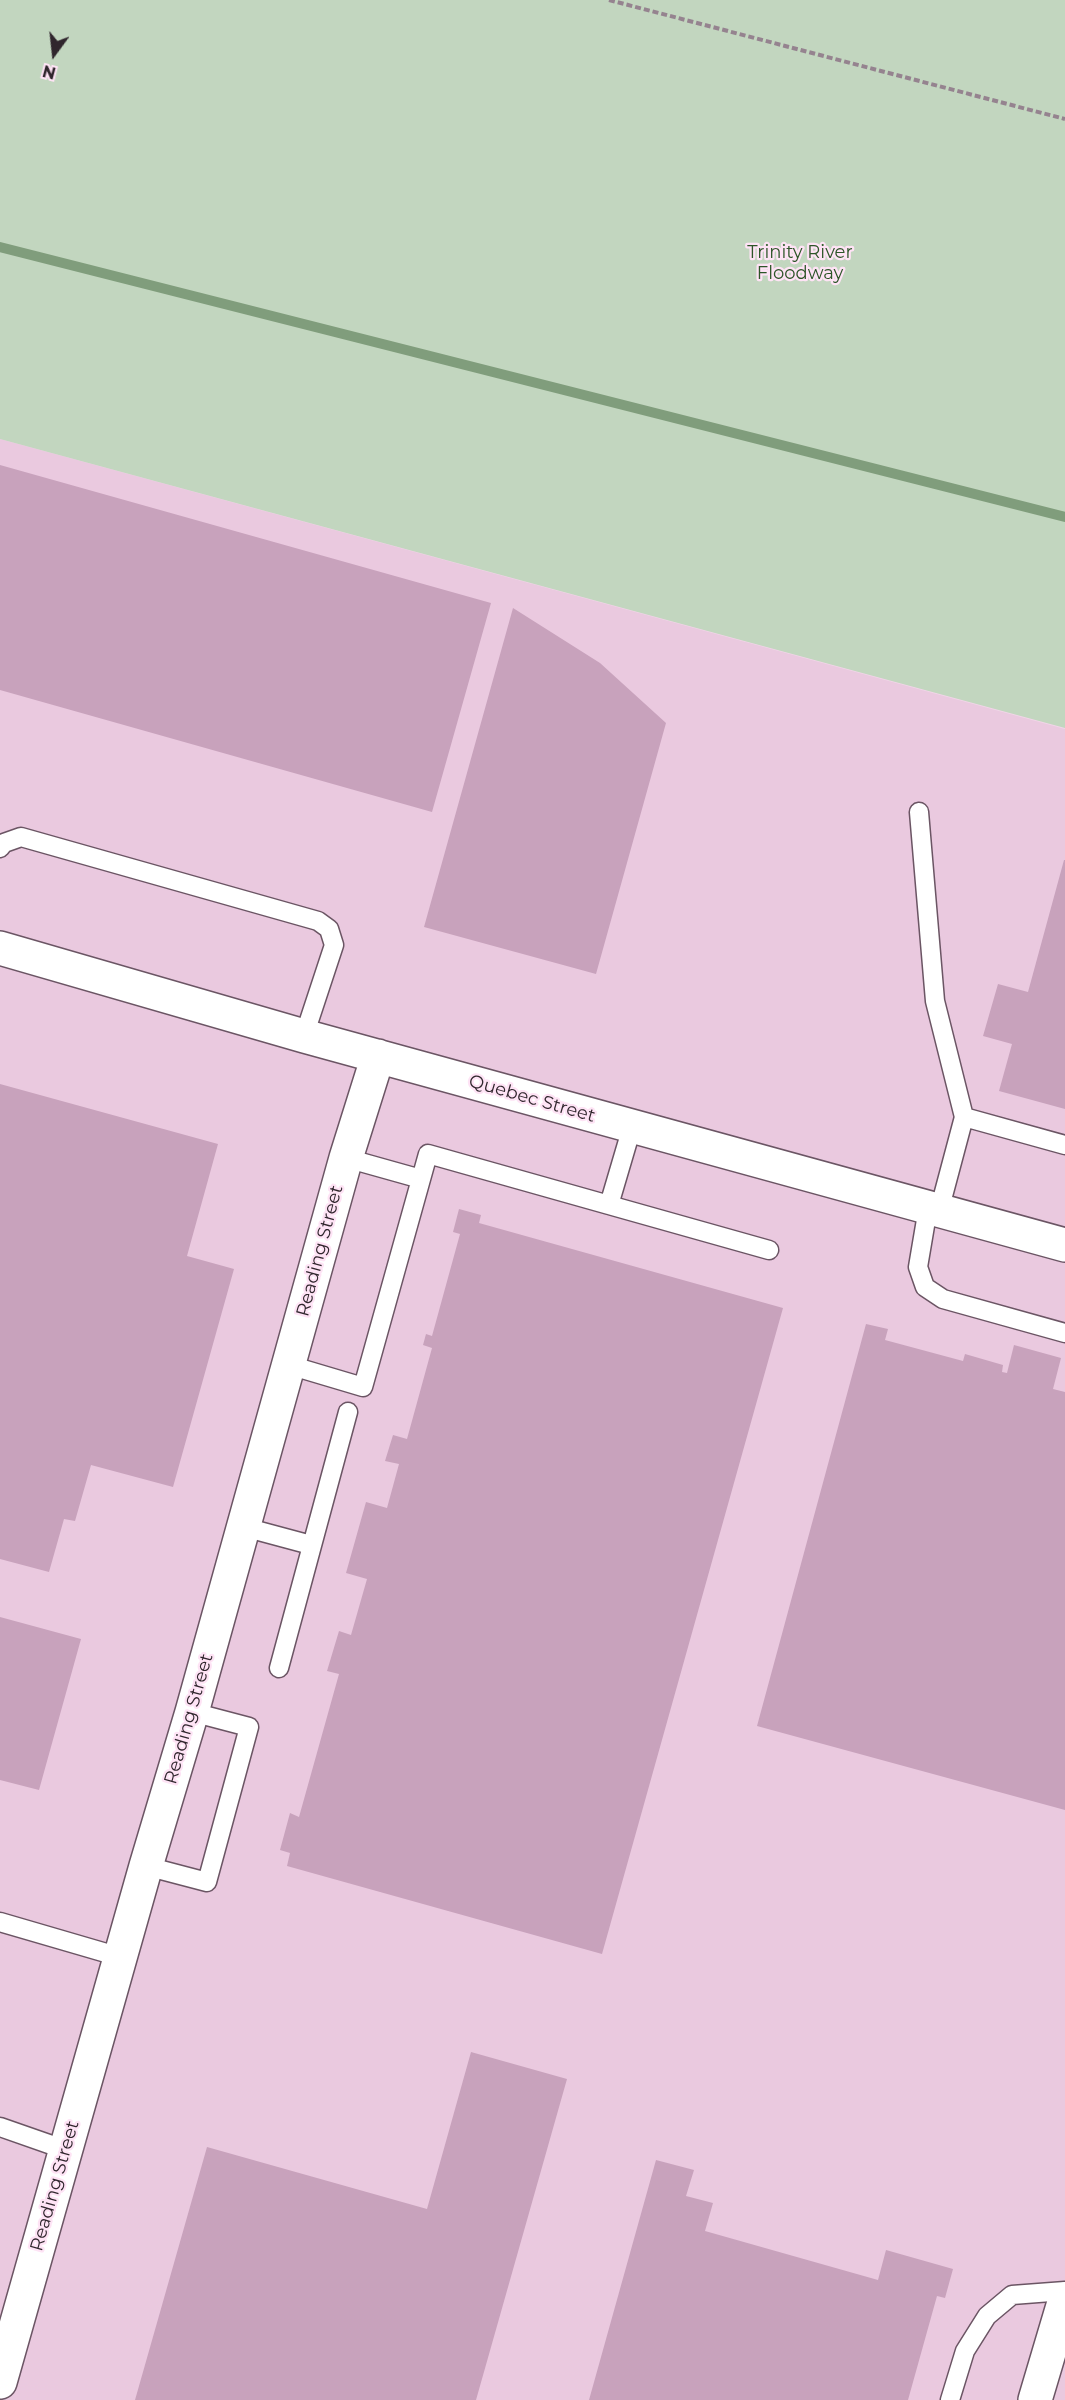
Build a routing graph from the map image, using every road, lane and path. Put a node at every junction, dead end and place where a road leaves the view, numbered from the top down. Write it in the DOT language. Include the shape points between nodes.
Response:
graph roads {
  1 [pos="609,0"];
  2 [pos="1065,119"];
  3 [pos="919,812"];
  4 [pos="0,848"];
  5 [pos="0,948"];
  6 [pos="304,1036"];
  7 [pos="378,1056"];
  8 [pos="964,1117"];
  9 [pos="632,1127"];
  10 [pos="1065,1145"];
  11 [pos="346,1158"];
  12 [pos="421,1179"];
  13 [pos="609,1205"];
  14 [pos="934,1209"];
  15 [pos="1065,1245"];
  16 [pos="769,1250"];
  17 [pos="1065,1333"];
  18 [pos="290,1365"];
  19 [pos="348,1412"];
  20 [pos="244,1527"];
  21 [pos="311,1545"];
  22 [pos="279,1668"];
  23 [pos="192,1712"];
  24 [pos="146,1866"];
  25 [pos="0,1922"];
  26 [pos="120,1957"];
  27 [pos="0,2127"];
  28 [pos="66,2150"];
  29 [pos="1065,2291"];
  30 [pos="1065,2299"];
  31 [pos="0,2382"];
  32 [pos="950,2400"];
  33 [pos="1035,2400"];
  1 -- 2 [label="path"];
  3 -- 8 [label="lane" via="935,1000"];
  4 -- 6 [label="lane" via="21,837 318,921 329,929 334,945"];
  5 -- 6 [label="street, Quebec Street"];
  6 -- 7 [label="street, Quebec Street"];
  7 -- 9 [label="street, Quebec Street"];
  7 -- 11 [label="street, Reading Street"];
  8 -- 10 [label="lane"];
  8 -- 14 [label="lane"];
  9 -- 13 [label="lane"];
  9 -- 14 [label="street, Quebec Street"];
  11 -- 12 [label="lane"];
  11 -- 18 [label="street, Reading Street"];
  12 -- 13 [label="lane" via="428,1154"];
  12 -- 18 [label="lane" via="363,1387"];
  13 -- 16 [label="lane"];
  14 -- 15 [label="street, Quebec Street"];
  14 -- 17 [label="lane" via="918,1267 925,1287 944,1299"];
  18 -- 20 [label="street, Reading Street"];
  19 -- 21 [label="lane"];
  20 -- 21 [label="lane"];
  20 -- 23 [label="street, Reading Street"];
  21 -- 22 [label="lane"];
  23 -- 24 [label="street, Reading Street"];
  23 -- 24 [label="lane" via="249,1727 207,1882"];
  24 -- 26 [label="street, Reading Street"];
  25 -- 26 [label="lane"];
  26 -- 28 [label="street, Reading Street"];
  27 -- 28 [label="lane"];
  28 -- 31 [label="street, Reading Street"];
  29 -- 32 [label="lane" via="1012,2295 987,2316 965,2350"];
  30 -- 33 [label="street"];
}
